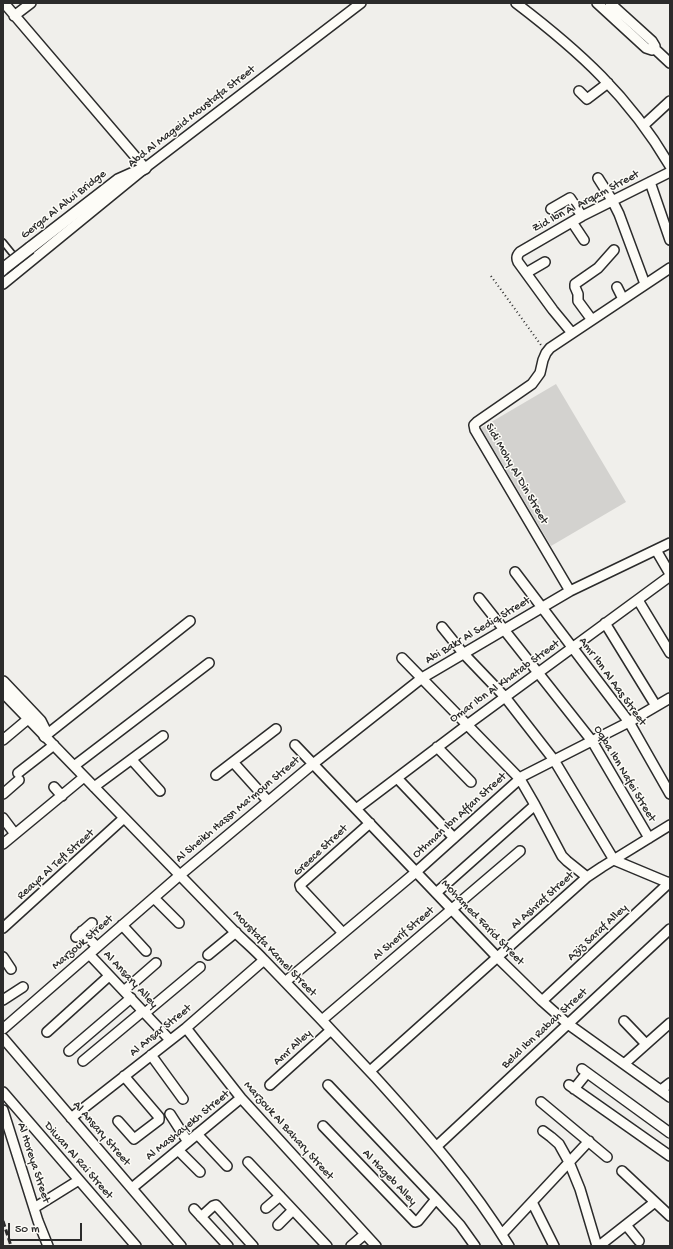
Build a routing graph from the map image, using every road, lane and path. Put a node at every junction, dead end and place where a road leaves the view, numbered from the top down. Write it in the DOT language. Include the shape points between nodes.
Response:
graph roads {
  1 [pos="4,3"];
  2 [pos="31,3"];
  3 [pos="361,3"];
  4 [pos="516,3"];
  5 [pos="597,3"];
  6 [pos="610,3"];
  7 [pos="14,16"];
  8 [pos="655,49"];
  9 [pos="670,63"];
  10 [pos="608,82"];
  11 [pos="579,91"];
  12 [pos="670,101"];
  13 [pos="644,125"];
  14 [pos="670,166"];
  15 [pos="145,168"];
  16 [pos="670,172"];
  17 [pos="598,178"];
  18 [pos="650,182"];
  19 [pos="612,200"];
  20 [pos="551,209"];
  21 [pos="582,216"];
  22 [pos="572,222"];
  23 [pos="584,240"];
  24 [pos="670,240"];
  25 [pos="3,242"];
  26 [pos="614,250"];
  27 [pos="545,262"];
  28 [pos="24,268"];
  29 [pos="670,268"];
  30 [pos="3,269"];
  31 [pos="526,273"];
  32 [pos="491,276"];
  33 [pos="3,284"];
  34 [pos="646,284"];
  35 [pos="617,287"];
  36 [pos="623,299"];
  37 [pos="592,320"];
  38 [pos="572,333"];
  39 [pos="547,352"];
  40 [pos="670,543"];
  41 [pos="656,550"];
  42 [pos="515,572"];
  43 [pos="670,575"];
  44 [pos="570,591"];
  45 [pos="479,598"];
  46 [pos="638,600"];
  47 [pos="541,607"];
  48 [pos="190,622"];
  49 [pos="605,623"];
  50 [pos="442,627"];
  51 [pos="504,629"];
  52 [pos="572,648"];
  53 [pos="463,653"];
  54 [pos="670,653"];
  55 [pos="402,658"];
  56 [pos="209,663"];
  57 [pos="538,672"];
  58 [pos="422,678"];
  59 [pos="3,682"];
  60 [pos="3,693"];
  61 [pos="505,697"];
  62 [pos="670,698"];
  63 [pos="656,706"];
  64 [pos="28,719"];
  65 [pos="629,722"];
  66 [pos="467,725"];
  67 [pos="276,729"];
  68 [pos="45,736"];
  69 [pos="163,736"];
  70 [pos="3,740"];
  71 [pos="592,741"];
  72 [pos="54,745"];
  73 [pos="295,745"];
  74 [pos="437,747"];
  75 [pos="132,760"];
  76 [pos="554,760"];
  77 [pos="233,762"];
  78 [pos="313,764"];
  79 [pos="74,766"];
  80 [pos="216,775"];
  81 [pos="84,777"];
  82 [pos="397,778"];
  83 [pos="520,779"];
  84 [pos="471,782"];
  85 [pos="94,787"];
  86 [pos="54,788"];
  87 [pos="160,791"];
  88 [pos="3,794"];
  89 [pos="670,794"];
  90 [pos="62,796"];
  91 [pos="268,801"];
  92 [pos="535,805"];
  93 [pos="356,810"];
  94 [pos="3,818"];
  95 [pos="124,818"];
  96 [pos="370,823"];
  97 [pos="670,825"];
  98 [pos="15,834"];
  99 [pos="454,838"];
  100 [pos="649,838"];
  101 [pos="3,844"];
  102 [pos="520,851"];
  103 [pos="614,860"];
  104 [pos="416,872"];
  105 [pos="180,875"];
  106 [pos="587,877"];
  107 [pos="670,882"];
  108 [pos="436,893"];
  109 [pos="154,898"];
  110 [pos="452,909"];
  111 [pos="92,923"];
  112 [pos="178,923"];
  113 [pos="122,925"];
  114 [pos="4,926"];
  115 [pos="670,929"];
  116 [pos="236,932"];
  117 [pos="343,933"];
  118 [pos="97,947"];
  119 [pos="146,952"];
  120 [pos="89,954"];
  121 [pos="208,955"];
  122 [pos="3,957"];
  123 [pos="498,958"];
  124 [pos="264,960"];
  125 [pos="156,963"];
  126 [pos="200,967"];
  127 [pos="11,968"];
  128 [pos="109,976"];
  129 [pos="285,982"];
  130 [pos="23,987"];
  131 [pos="124,991"];
  132 [pos="131,998"];
  133 [pos="3,1000"];
  134 [pos="542,1001"];
  135 [pos="144,1012"];
  136 [pos="322,1020"];
  137 [pos="624,1021"];
  138 [pos="670,1023"];
  139 [pos="568,1024"];
  140 [pos="186,1028"];
  141 [pos="3,1029"];
  142 [pos="332,1030"];
  143 [pos="47,1032"];
  144 [pos="3,1038"];
  145 [pos="170,1040"];
  146 [pos="646,1044"];
  147 [pos="69,1051"];
  148 [pos="151,1055"];
  149 [pos="83,1061"];
  150 [pos="624,1064"];
  151 [pos="370,1071"];
  152 [pos="124,1076"];
  153 [pos="670,1083"];
  154 [pos="270,1085"];
  155 [pos="328,1085"];
  156 [pos="661,1090"];
  157 [pos="3,1092"];
  158 [pos="670,1097"];
  159 [pos="241,1098"];
  160 [pos="183,1099"];
  161 [pos="541,1102"];
  162 [pos="3,1110"];
  163 [pos="170,1114"];
  164 [pos="71,1118"];
  165 [pos="118,1121"];
  166 [pos="323,1126"];
  167 [pos="543,1131"];
  168 [pos="670,1133"];
  169 [pos="198,1134"];
  170 [pos="589,1141"];
  171 [pos="188,1142"];
  172 [pos="437,1146"];
  173 [pos="178,1150"];
  174 [pos="670,1156"];
  175 [pos="608,1157"];
  176 [pos="248,1162"];
  177 [pos="570,1162"];
  178 [pos="227,1166"];
  179 [pos="622,1171"];
  180 [pos="200,1172"];
  181 [pos="79,1180"];
  182 [pos="132,1188"];
  183 [pos="280,1196"];
  184 [pos="436,1199"];
  185 [pos="532,1202"];
  186 [pos="655,1202"];
  187 [pos="34,1208"];
  188 [pos="266,1208"];
  189 [pos="194,1209"];
  190 [pos="293,1210"];
  191 [pos="670,1216"];
  192 [pos="201,1217"];
  193 [pos="278,1225"];
  194 [pos="626,1225"];
  195 [pos="365,1234"];
  196 [pos="502,1234"];
  197 [pos="639,1241"];
  198 [pos="249,1245"];
  199 [pos="48,1246"];
  200 [pos="136,1246"];
  201 [pos="181,1246"];
  202 [pos="228,1246"];
  203 [pos="327,1246"];
  204 [pos="351,1246"];
  205 [pos="376,1246"];
  206 [pos="475,1246"];
  207 [pos="510,1246"];
  208 [pos="554,1246"];
  209 [pos="598,1246"];
  1 -- 7 [label="street"];
  2 -- 7 [label="street"];
  3 -- 15 [label="street, Abd Al Mageid Moustafa Street"];
  4 -- 10 [label="street" via="558,36"];
  5 -- 8 [label="street" via="646,48"];
  6 -- 8 [label="street" via="652,41"];
  7 -- 15 [label="street"];
  8 -- 9 [label="street"];
  10 -- 11 [label="street" via="587,99"];
  10 -- 13 [label="street"];
  12 -- 13 [label="street"];
  13 -- 14 [label="street"];
  15 -- 28 [label="street, Abd Al Mageid Moustafa Street"];
  15 -- 30 [label="street, Gerga Al Alwi Bridge, bridge" via="118,180"];
  16 -- 18 [label="street, Zid Ibn Al Arqam Street"];
  17 -- 19 [label="street"];
  18 -- 19 [label="street, Zid Ibn Al Arqam Street"];
  18 -- 24 [label="street"];
  19 -- 21 [label="street, Zid Ibn Al Arqam Street"];
  19 -- 34 [label="street"];
  20 -- 21 [label="street" via="570,198"];
  21 -- 22 [label="street, Zid Ibn Al Arqam Street"];
  22 -- 23 [label="street"];
  22 -- 31 [label="street, Zid Ibn Al Arqam Street" via="520,252 518,262"];
  25 -- 28 [label="lane"];
  26 -- 37 [label="street" via="598,268 574,286 578,301"];
  27 -- 31 [label="street"];
  28 -- 33 [label="street, Abd Al Mageid Moustafa Street"];
  29 -- 34 [label="street"];
  31 -- 38 [label="street"];
  32 -- 39 [label="path"];
  34 -- 36 [label="street"];
  35 -- 36 [label="street"];
  36 -- 37 [label="street"];
  37 -- 38 [label="street"];
  38 -- 39 [label="street"];
  39 -- 44 [label="street, Sidi Mohy Al Din Street" via="540,373 532,384 475,423 474,428"];
  40 -- 41 [label="street, Abi Bakr Al Sediq Street"];
  41 -- 43 [label="street"];
  41 -- 44 [label="street, Abi Bakr Al Sediq Street"];
  42 -- 47 [label="street, Amr Ibn Al Aas Street"];
  43 -- 46 [label="street, Omar Ibn Al Khatab Street"];
  44 -- 47 [label="street, Abi Bakr Al Sediq Street"];
  45 -- 51 [label="street, Oqba Ibn Nafei Street"];
  46 -- 49 [label="street, Omar Ibn Al Khatab Street"];
  46 -- 54 [label="street"];
  47 -- 51 [label="street, Abi Bakr Al Sediq Street"];
  47 -- 52 [label="street, Amr Ibn Al Aas Street"];
  48 -- 68 [label="street"];
  49 -- 52 [label="street, Omar Ibn Al Khatab Street"];
  49 -- 63 [label="street"];
  50 -- 53 [label="street"];
  51 -- 53 [label="street, Abi Bakr Al Sediq Street"];
  51 -- 57 [label="street, Oqba Ibn Nafei Street"];
  52 -- 57 [label="street, Omar Ibn Al Khatab Street"];
  52 -- 65 [label="street, Amr Ibn Al Aas Street"];
  53 -- 58 [label="street, Abi Bakr Al Sediq Street"];
  53 -- 61 [label="street"];
  55 -- 58 [label="street"];
  56 -- 79 [label="street"];
  57 -- 61 [label="street, Omar Ibn Al Khatab Street"];
  57 -- 71 [label="street, Oqba Ibn Nafei Street"];
  58 -- 66 [label="street"];
  58 -- 78 [label="street, Abi Bakr Al Sediq Street"];
  59 -- 68 [label="street" via="40,721"];
  60 -- 64 [label="street, Moustafa Kamel Street"];
  61 -- 66 [label="street, Omar Ibn Al Khatab Street"];
  61 -- 76 [label="street"];
  62 -- 63 [label="street, Othman Ibn Affan Street"];
  63 -- 65 [label="street, Othman Ibn Affan Street"];
  64 -- 68 [label="street, Moustafa Kamel Street"];
  64 -- 70 [label="street"];
  65 -- 71 [label="street, Othman Ibn Affan Street"];
  65 -- 89 [label="street, Amr Ibn Al Aas Street"];
  66 -- 74 [label="street, Omar Ibn Al Khatab Street"];
  66 -- 83 [label="street"];
  67 -- 77 [label="street"];
  68 -- 72 [label="street, Moustafa Kamel Street"];
  69 -- 75 [label="street"];
  71 -- 76 [label="street, Othman Ibn Affan Street"];
  71 -- 100 [label="street, Oqba Ibn Nafei Street"];
  72 -- 79 [label="street, Moustafa Kamel Street"];
  72 -- 88 [label="street"];
  73 -- 78 [label="street, Mohamed Farid Street"];
  74 -- 82 [label="street, Omar Ibn Al Khatab Street"];
  74 -- 84 [label="street"];
  75 -- 85 [label="street"];
  75 -- 87 [label="street"];
  76 -- 83 [label="street, Othman Ibn Affan Street"];
  76 -- 103 [label="street"];
  77 -- 80 [label="street"];
  77 -- 91 [label="street"];
  78 -- 91 [label="street, Al Sheikh Hassn Ma'moun Street"];
  78 -- 93 [label="street, Mohamed Farid Street"];
  79 -- 81 [label="street, Moustafa Kamel Street"];
  81 -- 85 [label="street, Moustafa Kamel Street"];
  81 -- 90 [label="street"];
  82 -- 93 [label="street, Omar Ibn Al Khatab Street"];
  82 -- 99 [label="street"];
  83 -- 92 [label="street"];
  83 -- 99 [label="street, Othman Ibn Affan Street"];
  85 -- 95 [label="street, Moustafa Kamel Street"];
  86 -- 90 [label="street"];
  90 -- 98 [label="street"];
  91 -- 105 [label="street, Al Sheikh Hassn Ma'moun Street"];
  92 -- 106 [label="street" via="562,856"];
  92 -- 108 [label="street"];
  93 -- 96 [label="street, Mohamed Farid Street"];
  94 -- 98 [label="street"];
  95 -- 105 [label="street, Moustafa Kamel Street"];
  95 -- 114 [label="street, Reaya Al Tefl Street"];
  96 -- 104 [label="street, Mohamed Farid Street"];
  96 -- 117 [label="street, Greece Street" via="300,885 300,888"];
  97 -- 100 [label="street, Al Ashraf Street"];
  98 -- 101 [label="street"];
  99 -- 104 [label="street, Othman Ibn Affan Street"];
  100 -- 103 [label="street, Al Ashraf Street"];
  102 -- 110 [label="street, Al Sherif Street"];
  103 -- 106 [label="street, Al Ashraf Street"];
  103 -- 107 [label="street"];
  104 -- 108 [label="street, Mohamed Farid Street"];
  104 -- 117 [label="street, Othman Ibn Affan Street"];
  105 -- 109 [label="street, Marzouk Street"];
  105 -- 116 [label="street, Moustafa Kamel Street"];
  106 -- 123 [label="street, Al Ashraf Street"];
  107 -- 134 [label="street, Aziz Saraf Alley"];
  108 -- 110 [label="street, Mohamed Farid Street"];
  109 -- 112 [label="street"];
  109 -- 113 [label="street, Marzouk Street"];
  110 -- 123 [label="street, Mohamed Farid Street"];
  110 -- 136 [label="street, Al Sherif Street"];
  111 -- 118 [label="street" via="79,934"];
  113 -- 118 [label="street, Marzouk Street"];
  113 -- 119 [label="street"];
  115 -- 139 [label="street, Belal Ibn Rabah Street"];
  116 -- 121 [label="street"];
  116 -- 124 [label="street, Moustafa Kamel Street"];
  117 -- 129 [label="street, Othman Ibn Affan Street"];
  118 -- 120 [label="street, Marzouk Street"];
  120 -- 128 [label="street, Al Ansary Alley"];
  120 -- 141 [label="street, Marzouk Street"];
  122 -- 127 [label="street"];
  123 -- 134 [label="street, Mohamed Farid Street"];
  123 -- 151 [label="street, Al Ashraf Street"];
  124 -- 129 [label="street, Moustafa Kamel Street"];
  124 -- 140 [label="street, Al Ansar Street"];
  125 -- 131 [label="street"];
  126 -- 135 [label="street"];
  128 -- 131 [label="street, Al Ansary Alley"];
  128 -- 143 [label="street"];
  129 -- 136 [label="street, Moustafa Kamel Street"];
  130 -- 133 [label="street"];
  131 -- 132 [label="street, Al Ansary Alley"];
  132 -- 135 [label="street, Al Ansary Alley"];
  132 -- 147 [label="street"];
  134 -- 139 [label="street, Mohamed Farid Street"];
  135 -- 145 [label="street, Al Ansary Alley"];
  135 -- 149 [label="street"];
  136 -- 142 [label="street, Moustafa Kamel Street"];
  137 -- 146 [label="street"];
  138 -- 146 [label="street"];
  139 -- 150 [label="street, Mohamed Farid Street"];
  139 -- 172 [label="street, Belal Ibn Rabah Street"];
  140 -- 145 [label="street, Al Ansar Street"];
  140 -- 159 [label="street, Marzouk Al Bahary Street"];
  142 -- 151 [label="street, Moustafa Kamel Street"];
  142 -- 154 [label="street, Amr Alley"];
  144 -- 164 [label="street, Al Ansary Street"];
  145 -- 148 [label="street, Al Ansar Street"];
  146 -- 150 [label="street"];
  148 -- 152 [label="street, Al Ansar Street"];
  148 -- 160 [label="street"];
  150 -- 156 [label="street, Mohamed Farid Street"];
  151 -- 172 [label="street, Moustafa Kamel Street"];
  152 -- 164 [label="street, Al Ansar Street"];
  152 -- 165 [label="street" via="159,1120 134,1139"];
  153 -- 156 [label="street"];
  155 -- 184 [label="street, Al Hageb Alley"];
  156 -- 158 [label="street, Mohamed Farid Street"];
  157 -- 181 [label="street, Diwan Al Rai Street"];
  159 -- 169 [label="street, Al Mashayekh Street"];
  159 -- 195 [label="street, Marzouk Al Bahary Street"];
  161 -- 170 [label="street"];
  162 -- 187 [label="street, Al Horeya Street"];
  163 -- 171 [label="street"];
  164 -- 182 [label="street, Al Ansary Street"];
  166 -- 184 [label="street, Al Hageb Alley" via="415,1222"];
  167 -- 177 [label="street" via="559,1144"];
  168 -- 174 [label="street" via="584,1071 572,1087"];
  169 -- 171 [label="street, Al Mashayekh Street"];
  169 -- 178 [label="street"];
  170 -- 175 [label="street"];
  170 -- 177 [label="street"];
  171 -- 173 [label="street, Al Mashayekh Street"];
  172 -- 196 [label="street, Moustafa Kamel Street"];
  173 -- 180 [label="street"];
  173 -- 182 [label="street, Al Mashayekh Street"];
  176 -- 183 [label="street"];
  177 -- 185 [label="street"];
  177 -- 209 [label="street"];
  179 -- 186 [label="street"];
  181 -- 187 [label="street"];
  181 -- 200 [label="street, Diwan Al Rai Street"];
  182 -- 201 [label="street, Al Ansary Street"];
  183 -- 188 [label="street"];
  183 -- 190 [label="street"];
  184 -- 206 [label="street, Al Hageb Alley"];
  185 -- 196 [label="street"];
  185 -- 208 [label="street"];
  186 -- 191 [label="street"];
  186 -- 194 [label="street"];
  187 -- 199 [label="street, Al Horeya Street"];
  189 -- 192 [label="street"];
  190 -- 193 [label="street"];
  190 -- 203 [label="street"];
  192 -- 198 [label="street" via="216,1206"];
  192 -- 202 [label="street"];
  194 -- 197 [label="street"];
  194 -- 209 [label="street"];
  195 -- 204 [label="street"];
  195 -- 205 [label="street, Marzouk Al Bahary Street"];
  196 -- 207 [label="street, Moustafa Kamel Street"];
}
